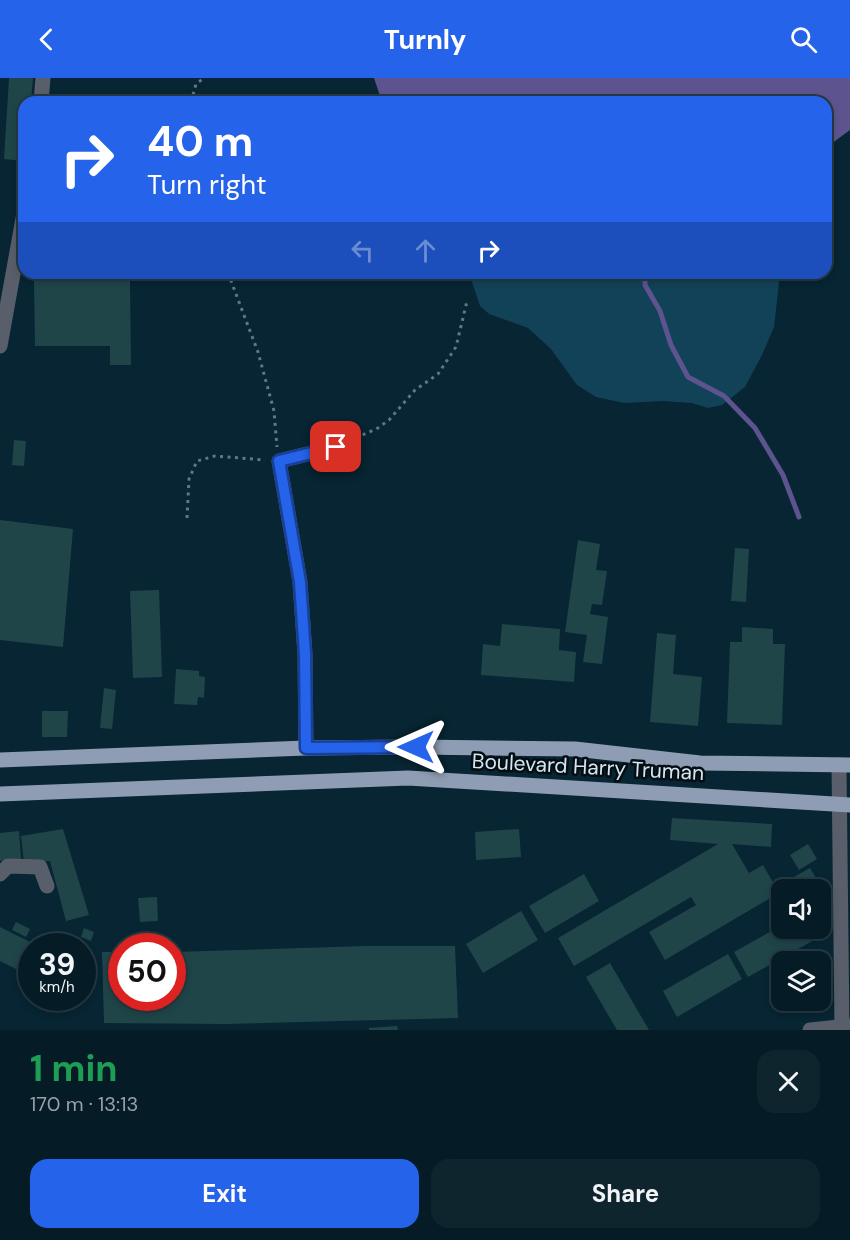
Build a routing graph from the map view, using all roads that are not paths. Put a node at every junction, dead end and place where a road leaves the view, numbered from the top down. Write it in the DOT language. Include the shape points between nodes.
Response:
graph roads {
  1 [pos="43,78"];
  2 [pos="41,96"];
  3 [pos="18,246"];
  4 [pos="0,346"];
  5 [pos="336,447"];
  6 [pos="306,748"];
  7 [pos="0,760"];
  8 [pos="844,765"];
  9 [pos="0,794"];
  10 [pos="845,805"];
  11 [pos="0,874"];
  12 [pos="47,886"];
  13 [pos="845,1028"];
  14 [pos="810,1030"];
  1 -- 2 [label="street"];
  3 -- 4 [label="street"];
  5 -- 6 [label="street" via="279,461 300,582"];
  6 -- 7 [label="main road, Boulevard Harry Truman"];
  6 -- 8 [label="main road, Boulevard Harry Truman" via="575,749 700,763"];
  8 -- 10 [label="street"];
  9 -- 10 [label="main road, Boulevard Harry Truman" via="408,778"];
  10 -- 13 [label="street"];
  11 -- 12 [label="street" via="8,866 40,867"];
  13 -- 14 [label="street"];
}
